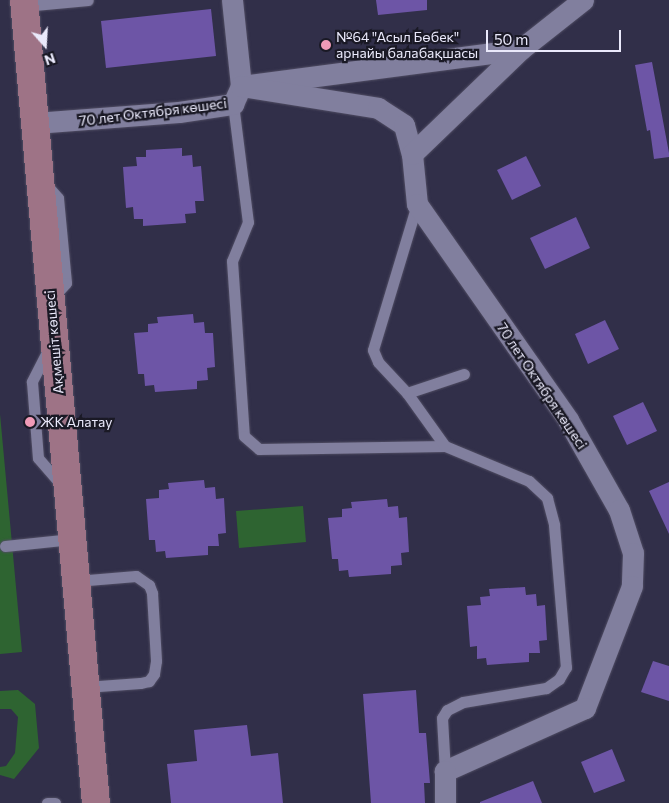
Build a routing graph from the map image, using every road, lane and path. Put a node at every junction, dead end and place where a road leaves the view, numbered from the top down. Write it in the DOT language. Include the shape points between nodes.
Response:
graph roads {
  1 [pos="88,0"];
  2 [pos="232,0"];
  3 [pos="583,0"];
  4 [pos="24,3"];
  5 [pos="521,49"];
  6 [pos="237,95"];
  7 [pos="35,123"];
  8 [pos="412,154"];
  9 [pos="417,204"];
  10 [pos="464,374"];
  11 [pos="408,393"];
  12 [pos="445,446"];
  13 [pos="72,540"];
  14 [pos="5,546"];
  15 [pos="76,580"];
  16 [pos="85,687"];
  17 [pos="445,771"];
  18 [pos="47,803"];
  19 [pos="55,803"];
  20 [pos="96,803"];
  21 [pos="445,803"];
  1 -- 4 [label="lane"];
  2 -- 6 [label="street"];
  3 -- 5 [label="street"];
  4 -- 7 [label="main road, Ақмешіт көшесі"];
  5 -- 6 [label="street"];
  5 -- 8 [label="street"];
  6 -- 7 [label="street, 70 лет Октября көшесі" via="179,112"];
  6 -- 8 [label="street, 70 лет Октября көшесі" via="378,108 404,125"];
  6 -- 12 [label="lane" via="248,222 232,261 244,436 259,449"];
  7 -- 13 [label="main road, Ақмешіт көшесі"];
  8 -- 9 [label="street, 70 лет Октября көшесі"];
  9 -- 11 [label="lane" via="373,350 378,362"];
  9 -- 17 [label="street, 70 лет Октября көшесі" via="568,420 619,510 634,552 632,586 585,708"];
  10 -- 11 [label="lane"];
  11 -- 12 [label="lane"];
  12 -- 17 [label="lane" via="529,482 548,498 554,525 566,667 560,679 546,688 463,702 446,710 442,718"];
  13 -- 14 [label="lane"];
  13 -- 15 [label="main road, Ақмешіт көшесі"];
  15 -- 16 [label="main road, Ақмешіт көшесі"];
  15 -- 16 [label="lane" via="136,576 149,584 152,593 154,674 149,681 140,683"];
  16 -- 20 [label="main road, Ақмешіт көшесі"];
  17 -- 21 [label="street"];
  18 -- 19 [label="lane"];
}
